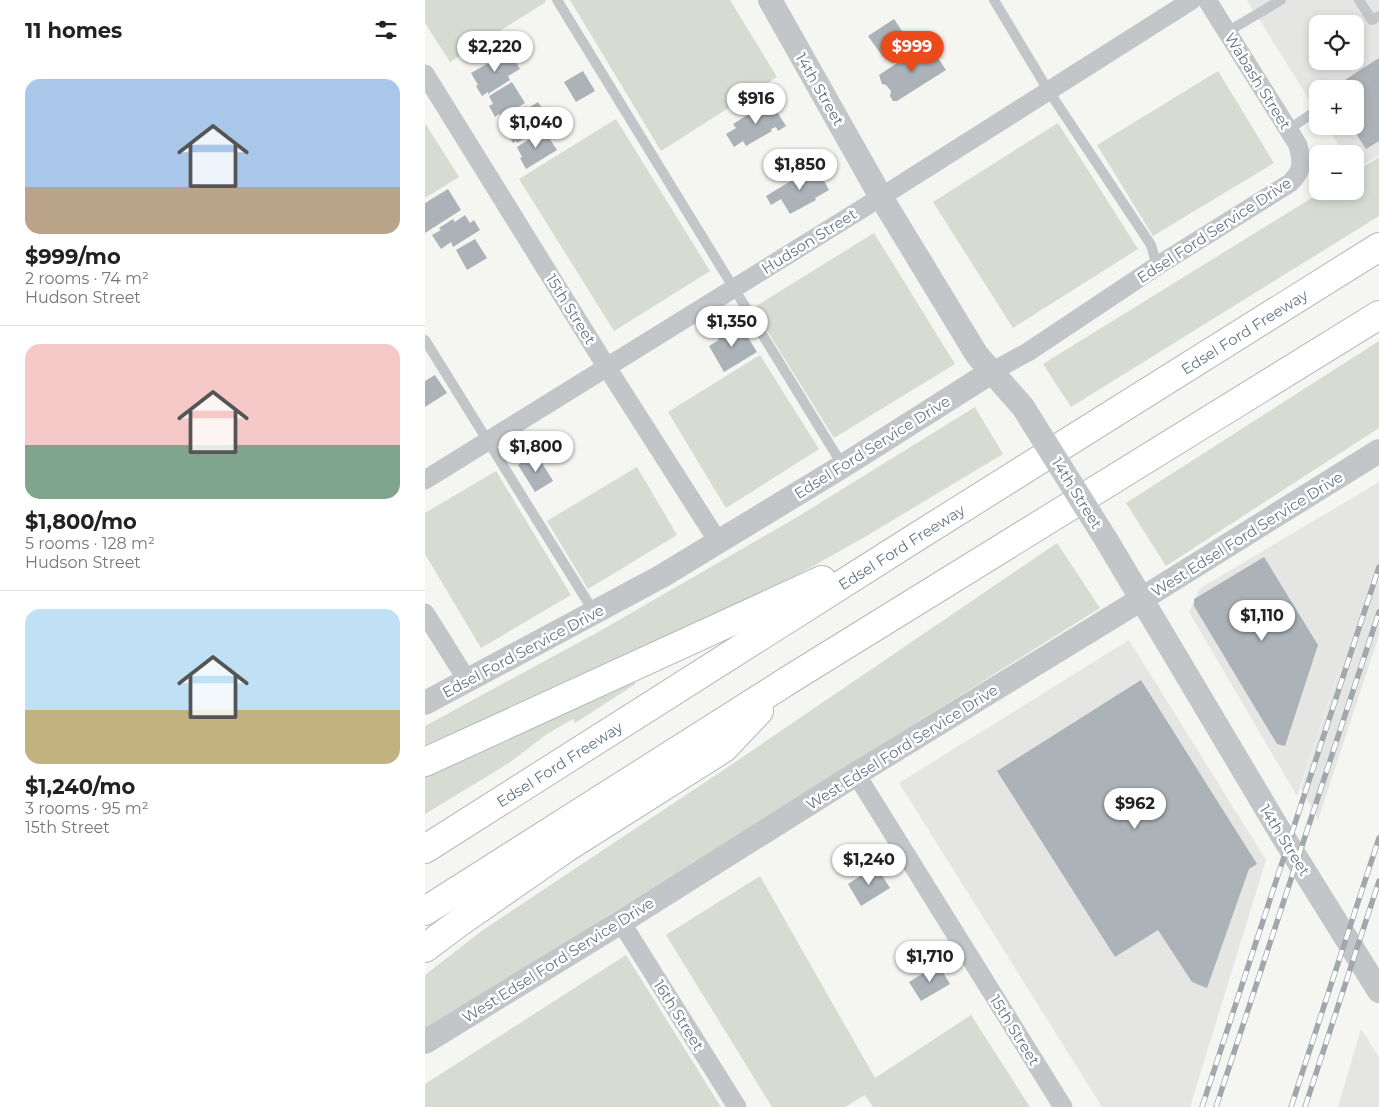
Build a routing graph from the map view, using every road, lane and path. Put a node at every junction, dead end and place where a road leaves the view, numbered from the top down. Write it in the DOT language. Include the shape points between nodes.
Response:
graph roads {
  1 [pos="557,0"];
  2 [pos="770,0"];
  3 [pos="994,0"];
  4 [pos="1192,0"];
  5 [pos="1207,0"];
  6 [pos="1281,0"];
  7 [pos="1359,0"];
  8 [pos="1379,16"];
  9 [pos="1227,32"];
  10 [pos="425,74"];
  11 [pos="1048,90"];
  12 [pos="1309,116"];
  13 [pos="1288,130"];
  14 [pos="1301,165"];
  15 [pos="881,196"];
  16 [pos="1379,247"];
  17 [pos="1157,266"];
  18 [pos="734,287"];
  19 [pos="1379,316"];
  20 [pos="425,340"];
  21 [pos="606,366"];
  22 [pos="993,371"];
  23 [pos="488,441"];
  24 [pos="1379,451"];
  25 [pos="843,466"];
  26 [pos="425,480"];
  27 [pos="918,536"];
  28 [pos="719,543"];
  29 [pos="1140,600"];
  30 [pos="594,612"];
  31 [pos="425,613"];
  32 [pos="792,678"];
  33 [pos="467,680"];
  34 [pos="425,703"];
  35 [pos="425,762"];
  36 [pos="856,774"];
  37 [pos="425,849"];
  38 [pos="425,911"];
  39 [pos="621,922"];
  40 [pos="425,948"];
  41 [pos="1379,991"];
  42 [pos="425,1042"];
  43 [pos="737,1107"];
  44 [pos="1063,1107"];
  1 -- 18 [label="lane"];
  2 -- 15 [label="street, 14th Street"];
  3 -- 11 [label="lane"];
  4 -- 11 [label="street, Hudson Street"];
  5 -- 9 [label="street, Wabash Street"];
  6 -- 9 [label="lane"];
  7 -- 8 [label="lane" via="1372,20"];
  9 -- 13 [label="street, Wabash Street"];
  10 -- 21 [label="street, 15th Street"];
  11 -- 15 [label="street, Hudson Street"];
  11 -- 17 [label="lane" via="1151,245"];
  12 -- 13 [label="lane"];
  13 -- 14 [label="street, Wabash Street" via="1298,145"];
  14 -- 17 [label="street, Edsel Ford Service Drive" via="1299,174 1290,183"];
  15 -- 18 [label="street, Hudson Street"];
  15 -- 22 [label="street, 14th Street" via="977,355"];
  16 -- 27 [label="highway, Edsel Ford Freeway"];
  17 -- 22 [label="street, Edsel Ford Service Drive" via="1028,352"];
  18 -- 21 [label="street, Hudson Street"];
  18 -- 25 [label="lane"];
  19 -- 32 [label="highway"];
  20 -- 23 [label="lane"];
  21 -- 23 [label="street, Hudson Street"];
  21 -- 28 [label="street, 15th Street"];
  22 -- 25 [label="street, Edsel Ford Service Drive"];
  22 -- 29 [label="street, 14th Street, bridge" via="1023,407"];
  23 -- 26 [label="street, Hudson Street"];
  23 -- 30 [label="lane"];
  24 -- 29 [label="street, West Edsel Ford Service Drive"];
  25 -- 28 [label="street, Edsel Ford Service Drive"];
  27 -- 35 [label="highway"];
  27 -- 37 [label="highway, Edsel Ford Freeway"];
  28 -- 30 [label="street, Edsel Ford Service Drive"];
  29 -- 36 [label="street, West Edsel Ford Service Drive"];
  29 -- 41 [label="street, 14th Street"];
  30 -- 33 [label="street, Edsel Ford Service Drive"];
  31 -- 33 [label="street"];
  32 -- 38 [label="highway"];
  32 -- 40 [label="highway" via="724,748 566,848"];
  33 -- 34 [label="street, Edsel Ford Service Drive"];
  36 -- 39 [label="street, West Edsel Ford Service Drive"];
  36 -- 44 [label="street, 15th Street"];
  39 -- 42 [label="street, West Edsel Ford Service Drive"];
  39 -- 43 [label="street, 16th Street"];
}
